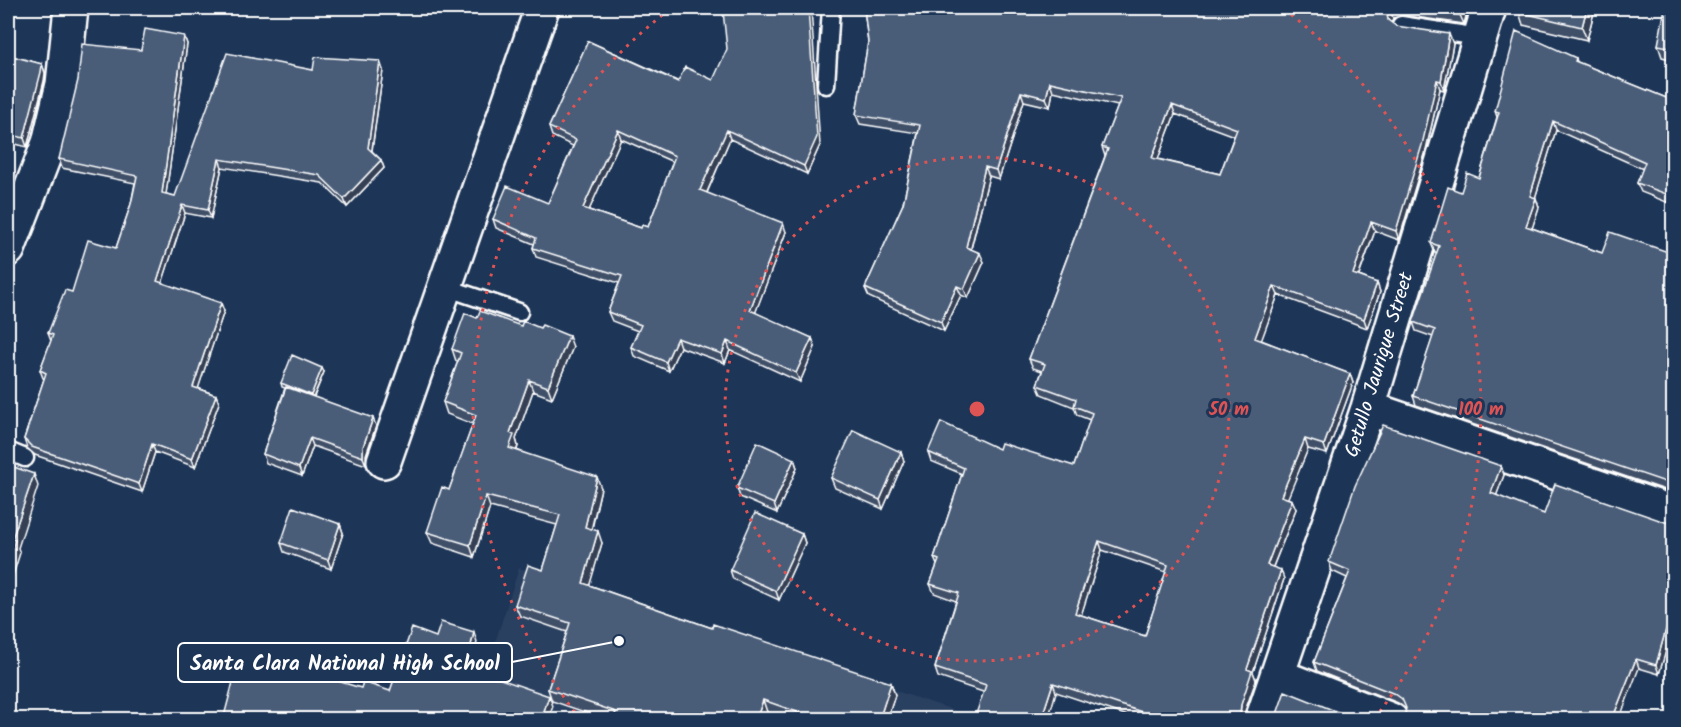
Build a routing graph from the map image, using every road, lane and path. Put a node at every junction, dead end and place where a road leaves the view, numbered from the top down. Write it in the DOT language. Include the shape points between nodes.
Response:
graph roads {
  1 [pos="71,8"];
  2 [pos="542,8"];
  3 [pos="831,8"];
  4 [pos="1484,22"];
  5 [pos="1401,25"];
  6 [pos="826,86"];
  7 [pos="8,249"];
  8 [pos="445,287"];
  9 [pos="519,312"];
  10 [pos="1368,408"];
  11 [pos="8,451"];
  12 [pos="25,458"];
  13 [pos="384,461"];
  14 [pos="1674,513"];
  15 [pos="1279,676"];
  16 [pos="1262,720"];
  17 [pos="1391,720"];
  1 -- 7 [label="street" via="63,84 49,143"];
  2 -- 8 [label="street"];
  3 -- 6 [label="lane"];
  4 -- 5 [label="lane"];
  4 -- 10 [label="street, Getullo Jaurigue Street"];
  8 -- 9 [label="lane"];
  8 -- 13 [label="street"];
  10 -- 14 [label="street"];
  10 -- 15 [label="street, Getullo Jaurigue Street"];
  11 -- 12 [label="lane"];
  15 -- 16 [label="street, Getullo Jaurigue Street"];
  15 -- 17 [label="street"];
}
